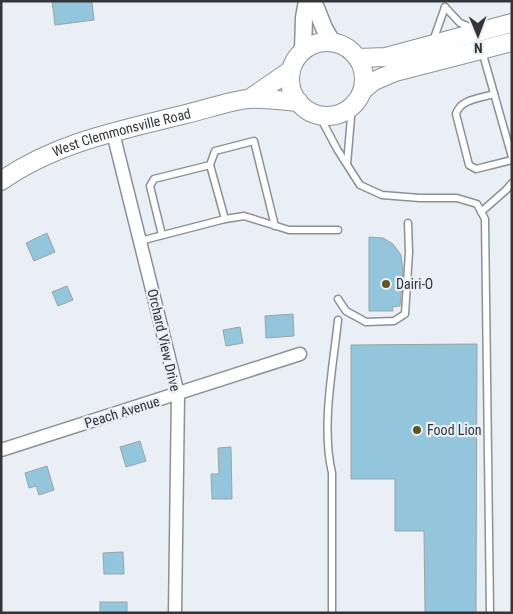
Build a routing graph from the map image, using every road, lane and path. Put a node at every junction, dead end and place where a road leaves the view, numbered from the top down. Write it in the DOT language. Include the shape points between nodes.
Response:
graph roads {
  1 [pos="306,1"];
  2 [pos="311,1"];
  3 [pos="512,23"];
  4 [pos="481,32"];
  5 [pos="332,42"];
  6 [pos="512,42"];
  7 [pos="432,45"];
  8 [pos="481,50"];
  9 [pos="303,51"];
  10 [pos="358,58"];
  11 [pos="291,70"];
  12 [pos="363,90"];
  13 [pos="494,94"];
  14 [pos="249,99"];
  15 [pos="299,102"];
  16 [pos="352,106"];
  17 [pos="319,115"];
  18 [pos="112,132"];
  19 [pos="512,159"];
  20 [pos="347,164"];
  21 [pos="210,165"];
  22 [pos="1,181"];
  23 [pos="512,183"];
  24 [pos="481,212"];
  25 [pos="225,219"];
  26 [pos="408,222"];
  27 [pos="275,226"];
  28 [pos="338,230"];
  29 [pos="162,235"];
  30 [pos="140,241"];
  31 [pos="338,298"];
  32 [pos="338,320"];
  33 [pos="300,354"];
  34 [pos="178,394"];
  35 [pos="1,450"];
  36 [pos="175,613"];
  37 [pos="332,613"];
  38 [pos="490,613"];
  1 -- 9 [label="street"];
  2 -- 5 [label="street"];
  3 -- 4 [label="main road"];
  4 -- 7 [label="main road"];
  4 -- 7 [label="lane" via="460,23 445,6"];
  5 -- 9 [label="main road" via="314,44"];
  5 -- 10 [label="main road" via="349,49"];
  6 -- 8 [label="main road"];
  7 -- 10 [label="main road" via="386,57"];
  8 -- 12 [label="main road" via="395,72"];
  8 -- 13 [label="lane"];
  9 -- 11 [label="main road"];
  10 -- 12 [label="main road" via="364,72"];
  11 -- 14 [label="main road, West Clemmonsville Road"];
  11 -- 15 [label="main road" via="291,88"];
  12 -- 16 [label="main road"];
  13 -- 19 [label="lane"];
  13 -- 19 [label="lane" via="462,103 458,108 456,114 469,164 476,169"];
  14 -- 15 [label="main road, West Clemmonsville Road"];
  14 -- 18 [label="main road, West Clemmonsville Road"];
  15 -- 17 [label="main road"];
  16 -- 17 [label="main road" via="335,115"];
  16 -- 20 [label="lane"];
  17 -- 20 [label="lane"];
  18 -- 22 [label="main road, West Clemmonsville Road" via="46,155"];
  18 -- 30 [label="street, Orchard View Drive"];
  20 -- 24 [label="lane" via="360,185 382,195 457,198 477,204"];
  21 -- 25 [label="lane"];
  21 -- 27 [label="lane" via="215,151 254,141"];
  21 -- 29 [label="lane" via="154,178 150,186"];
  23 -- 24 [label="lane"];
  24 -- 38 [label="lane" via="485,219"];
  25 -- 27 [label="lane" via="244,216"];
  25 -- 29 [label="lane"];
  26 -- 31 [label="lane" via="405,314 394,321 366,322 346,310"];
  27 -- 28 [label="lane" via="289,230"];
  29 -- 30 [label="lane"];
  30 -- 34 [label="street, Orchard View Drive"];
  32 -- 37 [label="lane" via="328,429 332,473"];
  33 -- 34 [label="street, Peach Avenue"];
  34 -- 35 [label="street, Peach Avenue"];
  34 -- 36 [label="street, Orchard View Drive"];
}
